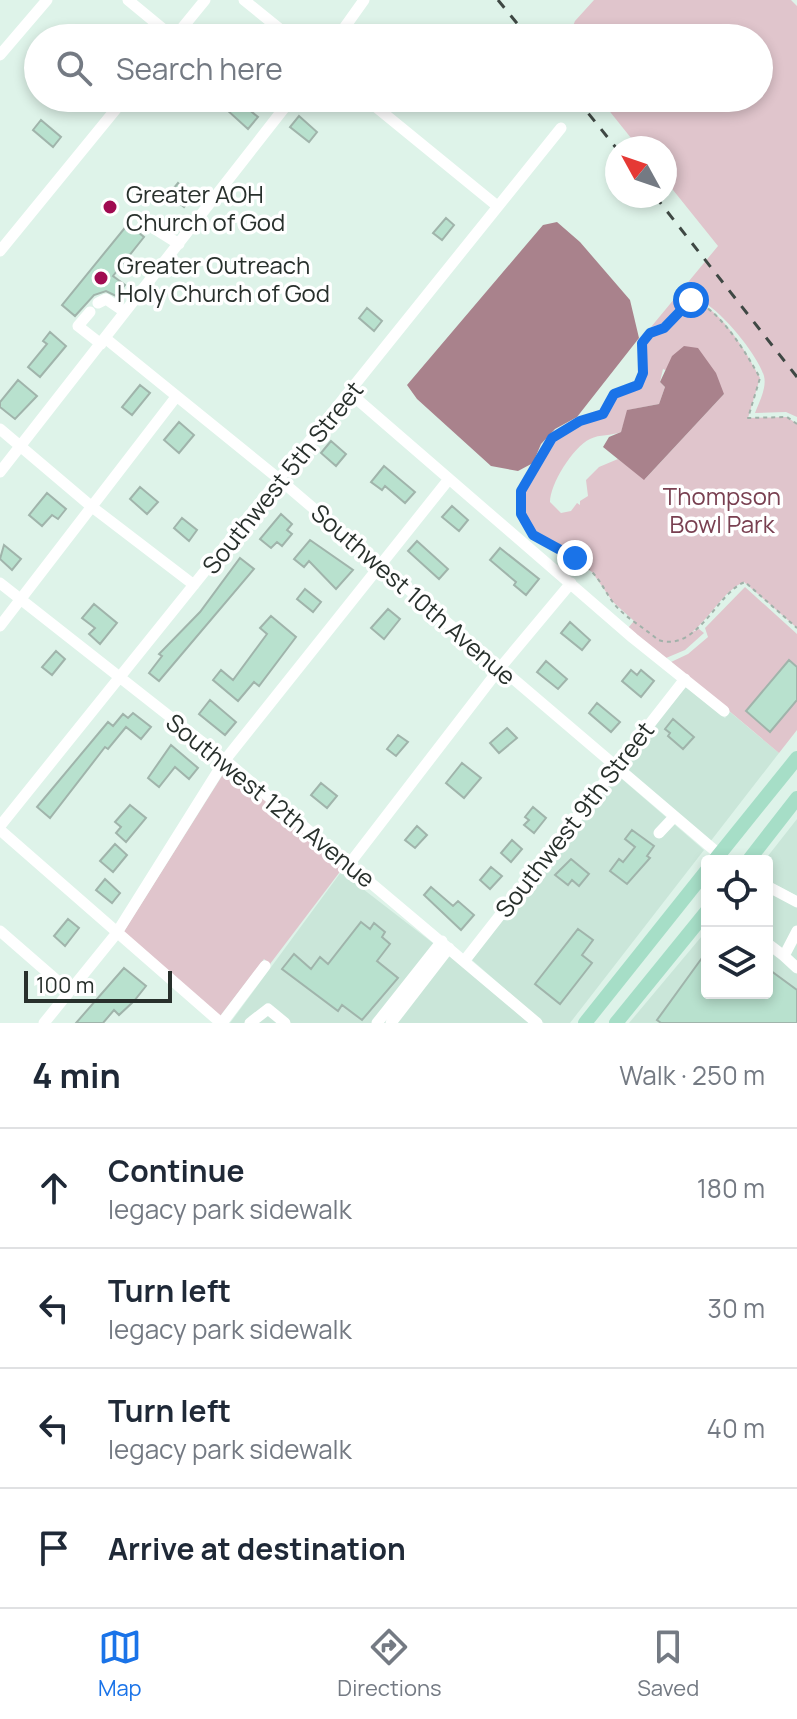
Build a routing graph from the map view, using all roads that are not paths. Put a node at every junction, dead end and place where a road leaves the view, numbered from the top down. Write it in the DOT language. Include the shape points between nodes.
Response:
graph roads {
  1 [pos="47,0"];
  2 [pos="128,0"];
  3 [pos="205,0"];
  4 [pos="244,0"];
  5 [pos="364,0"];
  6 [pos="26,24"];
  7 [pos="157,24"];
  8 [pos="185,24"];
  9 [pos="274,24"];
  10 [pos="347,24"];
  11 [pos="24,27"];
  12 [pos="0,55"];
  13 [pos="114,112"];
  14 [pos="281,112"];
  15 [pos="382,112"];
  16 [pos="561,128"];
  17 [pos="496,205"];
  18 [pos="152,227"];
  19 [pos="179,244"];
  20 [pos="0,251"];
  21 [pos="125,312"];
  22 [pos="103,341"];
  23 [pos="351,394"];
  24 [pos="176,397"];
  25 [pos="0,429"];
  26 [pos="21,447"];
  27 [pos="0,472"];
  28 [pos="279,479"];
  29 [pos="449,479"];
  30 [pos="92,507"];
  31 [pos="382,567"];
  32 [pos="0,583"];
  33 [pos="571,583"];
  34 [pos="194,585"];
  35 [pos="20,600"];
  36 [pos="0,626"];
  37 [pos="500,668"];
  38 [pos="116,677"];
  39 [pos="685,679"];
  40 [pos="724,711"];
  41 [pos="797,758"];
  42 [pos="225,760"];
  43 [pos="614,765"];
  44 [pos="797,798"];
  45 [pos="674,817"];
  46 [pos="0,828"];
  47 [pos="659,833"];
  48 [pos="716,855"];
  49 [pos="723,855"];
  50 [pos="753,855"];
  51 [pos="350,863"];
  52 [pos="701,878"];
  53 [pos="773,889"];
  54 [pos="797,902"];
  55 [pos="701,918"];
  56 [pos="0,931"];
  57 [pos="797,931"];
  58 [pos="116,934"];
  59 [pos="446,944"];
  60 [pos="773,948"];
  61 [pos="784,956"];
  62 [pos="465,960"];
  63 [pos="265,966"];
  64 [pos="797,968"];
  65 [pos="69,991"];
  66 [pos="230,1012"];
  67 [pos="44,1023"];
  68 [pos="222,1023"];
  69 [pos="247,1023"];
  70 [pos="285,1023"];
  71 [pos="377,1023"];
  72 [pos="391,1023"];
  73 [pos="537,1023"];
  74 [pos="585,1023"];
  75 [pos="616,1023"];
  1 -- 6 [label="street"];
  2 -- 7 [label="street"];
  3 -- 8 [label="street"];
  4 -- 9 [label="street"];
  5 -- 10 [label="street"];
  11 -- 12 [label="street"];
  13 -- 20 [label="street"];
  14 -- 19 [label="street"];
  15 -- 17 [label="street"];
  16 -- 17 [label="street, Southwest 5th Street"];
  17 -- 23 [label="street, Southwest 5th Street"];
  18 -- 19 [label="street"];
  19 -- 21 [label="street"];
  21 -- 22 [label="street"];
  21 -- 22 [label="street, Southwest 10th Avenue" via="106,299 78,326"];
  22 -- 24 [label="street, Southwest 10th Avenue"];
  22 -- 26 [label="street"];
  23 -- 28 [label="street, Southwest 5th Street"];
  23 -- 29 [label="street"];
  24 -- 28 [label="street, Southwest 10th Avenue"];
  24 -- 30 [label="street"];
  25 -- 26 [label="street"];
  26 -- 27 [label="street"];
  26 -- 30 [label="street"];
  28 -- 31 [label="street, Southwest 10th Avenue"];
  28 -- 34 [label="street, Southwest 5th Street"];
  29 -- 31 [label="street"];
  29 -- 33 [label="street"];
  30 -- 34 [label="street"];
  30 -- 35 [label="street"];
  31 -- 37 [label="street, Southwest 10th Avenue"];
  31 -- 42 [label="street"];
  32 -- 35 [label="street, Southwest 12th Avenue"];
  33 -- 37 [label="street"];
  33 -- 39 [label="street"];
  34 -- 38 [label="street, Southwest 5th Street"];
  35 -- 36 [label="street"];
  35 -- 38 [label="street, Southwest 12th Avenue"];
  37 -- 43 [label="street, Southwest 10th Avenue"];
  37 -- 51 [label="street"];
  38 -- 42 [label="street, Southwest 12th Avenue"];
  38 -- 46 [label="street, Southwest 5th Street"];
  39 -- 40 [label="street"];
  39 -- 43 [label="street, Southwest 9th Street"];
  41 -- 49 [label="main road"];
  42 -- 51 [label="street, Southwest 12th Avenue"];
  42 -- 58 [label="street"];
  43 -- 45 [label="street, Southwest 10th Avenue"];
  43 -- 62 [label="street, Southwest 9th Street"];
  44 -- 50 [label="main road"];
  45 -- 47 [label="street"];
  45 -- 48 [label="street, Southwest 10th Avenue"];
  46 -- 58 [label="street"];
  51 -- 59 [label="street, Southwest 12th Avenue"];
  52 -- 74 [label="main road"];
  53 -- 54 [label="street"];
  55 -- 75 [label="main road"];
  56 -- 65 [label="street"];
  57 -- 61 [label="street"];
  58 -- 65 [label="street"];
  58 -- 68 [label="street"];
  59 -- 62 [label="street, Southwest 12th Avenue"];
  59 -- 71 [label="street"];
  59 -- 72 [label="street"];
  60 -- 61 [label="street"];
  61 -- 64 [label="street"];
  62 -- 73 [label="street, Southwest 12th Avenue"];
  63 -- 66 [label="street"];
  65 -- 67 [label="street"];
  66 -- 68 [label="street"];
  66 -- 69 [label="street"];
  69 -- 70 [label="street" via="268,1009"];
}
